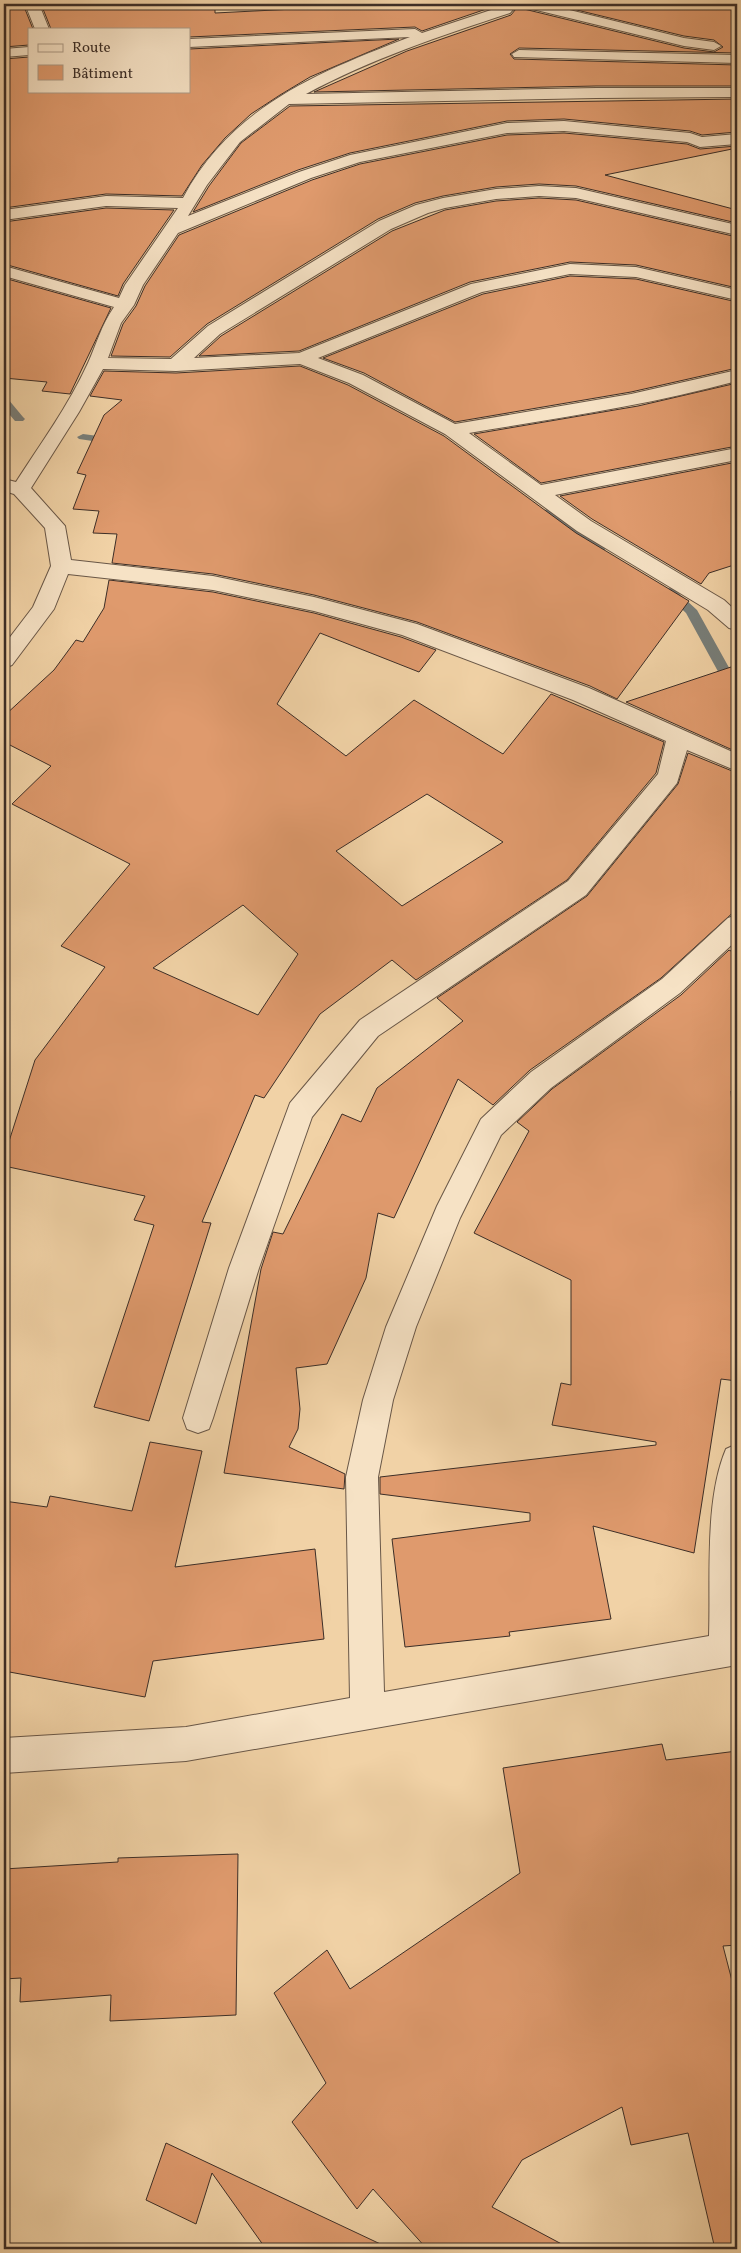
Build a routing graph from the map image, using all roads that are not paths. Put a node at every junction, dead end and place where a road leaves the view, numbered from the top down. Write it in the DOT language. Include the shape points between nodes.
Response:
graph roads {
  1 [pos="32,4"];
  2 [pos="510,4"];
  3 [pos="529,4"];
  4 [pos="42,28"];
  5 [pos="435,33"];
  6 [pos="190,43"];
  7 [pos="737,50"];
  8 [pos="28,51"];
  9 [pos="4,52"];
  10 [pos="519,54"];
  11 [pos="737,59"];
  12 [pos="737,93"];
  13 [pos="285,99"];
  14 [pos="737,139"];
  15 [pos="189,204"];
  16 [pos="4,215"];
  17 [pos="172,229"];
  18 [pos="737,230"];
  19 [pos="4,270"];
  20 [pos="737,295"];
  21 [pos="125,305"];
  22 [pos="302,358"];
  23 [pos="97,363"];
  24 [pos="176,365"];
  25 [pos="737,374"];
  26 [pos="452,430"];
  27 [pos="737,454"];
  28 [pos="12,487"];
  29 [pos="538,492"];
  30 [pos="61,566"];
  31 [pos="737,623"];
  32 [pos="4,660"];
  33 [pos="679,736"];
  34 [pos="737,763"];
  35 [pos="737,925"];
  36 [pos="198,1418"];
  37 [pos="737,1460"];
  38 [pos="732,1649"];
  39 [pos="368,1712"];
  40 [pos="4,1756"];
  1 -- 4 [label="street"];
  2 -- 5 [label="street" via="505,10"];
  3 -- 7 [label="street" via="684,42"];
  5 -- 6 [label="street"];
  5 -- 13 [label="street" via="343,68"];
  8 -- 9 [label="street"];
  10 -- 11 [label="street"];
  12 -- 13 [label="street"];
  13 -- 15 [label="street" via="234,139 199,184"];
  14 -- 17 [label="street" via="700,142 690,138 564,126 507,128 356,158"];
  15 -- 16 [label="street" via="106,201"];
  15 -- 17 [label="street"];
  17 -- 21 [label="street" via="134,285"];
  18 -- 24 [label="street" via="576,193 496,194 443,203 385,226 214,330"];
  19 -- 21 [label="street"];
  20 -- 22 [label="street" via="636,272 570,269 477,288"];
  21 -- 23 [label="street" via="112,323"];
  22 -- 24 [label="street"];
  22 -- 26 [label="street" via="356,379"];
  23 -- 24 [label="street"];
  23 -- 28 [label="street" via="70,412"];
  25 -- 26 [label="street" via="621,401"];
  26 -- 29 [label="street"];
  27 -- 29 [label="street"];
  28 -- 30 [label="street" via="55,526"];
  29 -- 31 [label="street" via="584,526 716,605"];
  30 -- 32 [label="street" via="43,609"];
  30 -- 33 [label="street" via="213,583 314,604 409,629 581,694"];
  33 -- 34 [label="street"];
  33 -- 36 [label="street" via="669,777 577,888 368,1028 300,1111 244,1268"];
  35 -- 39 [label="street" via="671,986 541,1080 491,1127 447,1215 401,1326 378,1400 362,1477"];
  37 -- 38 [label="street" via="728,1503"];
  38 -- 39 [label="street"];
  39 -- 40 [label="street" via="186,1744"];
}
